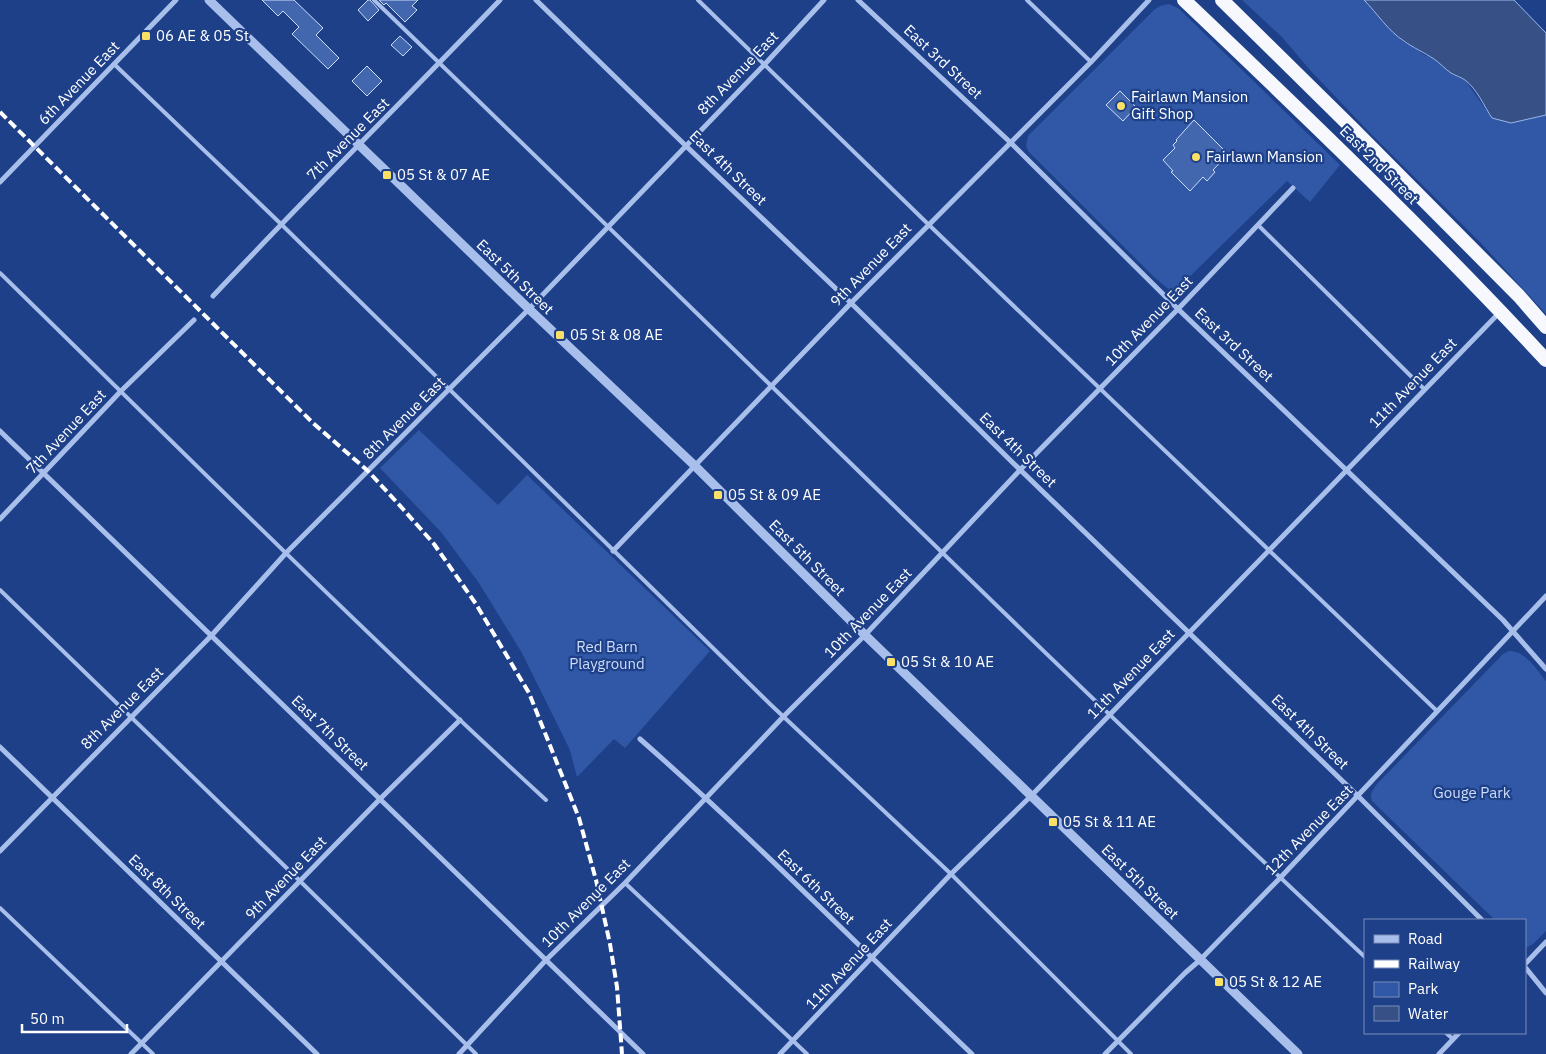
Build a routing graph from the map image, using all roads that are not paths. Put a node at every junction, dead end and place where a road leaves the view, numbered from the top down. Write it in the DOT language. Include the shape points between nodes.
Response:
graph roads {
  1 [pos="176,0"];
  2 [pos="209,0"];
  3 [pos="374,0"];
  4 [pos="500,0"];
  5 [pos="536,0"];
  6 [pos="698,0"];
  7 [pos="824,0"];
  8 [pos="858,0"];
  9 [pos="1028,0"];
  10 [pos="1149,0"];
  11 [pos="1184,0"];
  12 [pos="1222,0"];
  13 [pos="1091,62"];
  14 [pos="440,63"];
  15 [pos="114,64"];
  16 [pos="764,65"];
  17 [pos="1011,143"];
  18 [pos="360,145"];
  19 [pos="685,145"];
  20 [pos="0,182"];
  21 [pos="1293,188"];
  22 [pos="281,224"];
  23 [pos="928,224"];
  24 [pos="1258,225"];
  25 [pos="608,226"];
  26 [pos="0,273"];
  27 [pos="213,296"];
  28 [pos="851,303"];
  29 [pos="529,310"];
  30 [pos="1178,310"];
  31 [pos="1501,311"];
  32 [pos="194,320"];
  33 [pos="1546,327"];
  34 [pos="1546,360"];
  35 [pos="771,386"];
  36 [pos="1100,388"];
  37 [pos="1424,389"];
  38 [pos="450,390"];
  39 [pos="121,391"];
  40 [pos="0,431"];
  41 [pos="694,466"];
  42 [pos="1020,470"];
  43 [pos="1347,470"];
  44 [pos="44,474"];
  45 [pos="0,519"];
  46 [pos="1268,550"];
  47 [pos="613,551"];
  48 [pos="286,553"];
  49 [pos="941,553"];
  50 [pos="0,590"];
  51 [pos="1546,596"];
  52 [pos="1513,630"];
  53 [pos="1189,632"];
  54 [pos="865,635"];
  55 [pos="211,636"];
  56 [pos="1546,668"];
  57 [pos="1437,710"];
  58 [pos="1109,715"];
  59 [pos="784,716"];
  60 [pos="131,717"];
  61 [pos="460,720"];
  62 [pos="640,739"];
  63 [pos="0,747"];
  64 [pos="1032,796"];
  65 [pos="1358,796"];
  66 [pos="52,797"];
  67 [pos="706,798"];
  68 [pos="380,799"];
  69 [pos="546,800"];
  70 [pos="0,851"];
  71 [pos="951,874"];
  72 [pos="1280,878"];
  73 [pos="300,881"];
  74 [pos="625,884"];
  75 [pos="0,908"];
  76 [pos="1481,919"];
  77 [pos="1546,942"];
  78 [pos="1364,956"];
  79 [pos="871,958"];
  80 [pos="546,960"];
  81 [pos="1200,960"];
  82 [pos="222,962"];
  83 [pos="1526,965"];
  84 [pos="1526,967"];
  85 [pos="1546,994"];
  86 [pos="1447,1034"];
  87 [pos="1458,1034"];
  88 [pos="1453,1040"];
  89 [pos="793,1041"];
  90 [pos="1118,1041"];
  91 [pos="142,1043"];
  92 [pos="467,1046"];
  93 [pos="1443,1053"];
  94 [pos="131,1054"];
  95 [pos="153,1054"];
  96 [pos="317,1054"];
  97 [pos="459,1054"];
  98 [pos="476,1054"];
  99 [pos="643,1054"];
  100 [pos="780,1054"];
  101 [pos="807,1054"];
  102 [pos="972,1054"];
  103 [pos="1105,1054"];
  104 [pos="1131,1054"];
  105 [pos="1298,1054"];
  1 -- 15 [label="street, 6th Avenue East"];
  2 -- 18 [label="street, East 5th Street"];
  3 -- 14 [label="lane"];
  4 -- 14 [label="street, 7th Avenue East"];
  5 -- 19 [label="street, East 4th Street"];
  6 -- 16 [label="lane"];
  7 -- 16 [label="street, 8th Avenue East"];
  8 -- 17 [label="street, East 3rd Street"];
  9 -- 13 [label="lane"];
  10 -- 13 [label="street, 9th Avenue East"];
  11 -- 31 [label="highway, East 2nd Street" via="1327,135"];
  12 -- 33 [label="highway, East 2nd Street" via="1354,129"];
  13 -- 17 [label="street, 9th Avenue East"];
  14 -- 18 [label="street, 7th Avenue East"];
  14 -- 25 [label="lane"];
  15 -- 20 [label="street, 6th Avenue East"];
  15 -- 22 [label="lane"];
  16 -- 19 [label="street, 8th Avenue East"];
  16 -- 23 [label="lane"];
  17 -- 23 [label="street, 9th Avenue East"];
  17 -- 30 [label="street, East 3rd Street"];
  18 -- 22 [label="street, 7th Avenue East"];
  18 -- 29 [label="street, East 5th Street"];
  19 -- 25 [label="street, 8th Avenue East"];
  19 -- 28 [label="street, East 4th Street"];
  21 -- 24 [label="street, 10th Avenue East"];
  22 -- 27 [label="street, 7th Avenue East"];
  22 -- 38 [label="lane"];
  23 -- 28 [label="street, 9th Avenue East"];
  23 -- 36 [label="lane"];
  24 -- 30 [label="street, 10th Avenue East"];
  24 -- 37 [label="lane"];
  25 -- 29 [label="street, 8th Avenue East"];
  25 -- 35 [label="lane"];
  26 -- 39 [label="lane"];
  28 -- 35 [label="street, 9th Avenue East"];
  28 -- 42 [label="street, East 4th Street"];
  29 -- 38 [label="street, 8th Avenue East"];
  29 -- 41 [label="street, East 5th Street"];
  30 -- 36 [label="street, 10th Avenue East"];
  30 -- 43 [label="street, East 3rd Street"];
  31 -- 34 [label="highway, East 2nd Street"];
  31 -- 37 [label="street, 11th Avenue East"];
  32 -- 39 [label="street, 7th Avenue East"];
  35 -- 41 [label="street, 9th Avenue East"];
  35 -- 49 [label="lane"];
  36 -- 42 [label="street, 10th Avenue East"];
  36 -- 46 [label="lane"];
  37 -- 43 [label="street, 11th Avenue East"];
  38 -- 47 [label="lane"];
  38 -- 48 [label="street, 8th Avenue East"];
  39 -- 44 [label="street, 7th Avenue East"];
  39 -- 48 [label="lane"];
  40 -- 44 [label="street, East 7th Street"];
  41 -- 47 [label="street, 9th Avenue East"];
  41 -- 54 [label="street, East 5th Street"];
  42 -- 49 [label="street, 10th Avenue East"];
  42 -- 53 [label="street, East 4th Street"];
  43 -- 46 [label="street, 11th Avenue East"];
  43 -- 52 [label="street, East 3rd Street"];
  44 -- 45 [label="street, 7th Avenue East"];
  44 -- 55 [label="street, East 7th Street"];
  46 -- 53 [label="street, 11th Avenue East"];
  46 -- 57 [label="lane"];
  47 -- 59 [label="lane"];
  48 -- 55 [label="street, 8th Avenue East"];
  48 -- 61 [label="lane"];
  49 -- 54 [label="street, 10th Avenue East"];
  49 -- 58 [label="lane"];
  50 -- 60 [label="lane"];
  51 -- 52 [label="street, 12th Avenue East"];
  52 -- 56 [label="street, East 3rd Street"];
  52 -- 57 [label="street, 12th Avenue East"];
  53 -- 58 [label="street, 11th Avenue East"];
  53 -- 65 [label="street, East 4th Street"];
  54 -- 59 [label="street, 10th Avenue East"];
  54 -- 64 [label="street, East 5th Street"];
  55 -- 60 [label="street, 8th Avenue East"];
  55 -- 68 [label="street, East 7th Street"];
  57 -- 65 [label="street, 12th Avenue East"];
  58 -- 64 [label="street, 11th Avenue East"];
  58 -- 72 [label="lane"];
  59 -- 67 [label="street, 10th Avenue East"];
  59 -- 71 [label="lane"];
  60 -- 66 [label="street, 8th Avenue East"];
  60 -- 73 [label="lane"];
  61 -- 68 [label="street, 9th Avenue East"];
  61 -- 69 [label="lane"];
  62 -- 67 [label="street, East 6th Street"];
  63 -- 66 [label="street, East 8th Street"];
  64 -- 71 [label="street, 11th Avenue East"];
  64 -- 81 [label="street, East 5th Street"];
  65 -- 72 [label="street, 12th Avenue East"];
  65 -- 76 [label="street, East 4th Street"];
  66 -- 70 [label="street, 8th Avenue East"];
  66 -- 82 [label="street, East 8th Street"];
  67 -- 74 [label="street, 10th Avenue East"];
  67 -- 79 [label="street, East 6th Street"];
  68 -- 73 [label="street, 9th Avenue East"];
  68 -- 80 [label="street, East 7th Street"];
  71 -- 79 [label="street, 11th Avenue East"];
  71 -- 90 [label="lane"];
  72 -- 78 [label="lane"];
  72 -- 81 [label="street, 12th Avenue East"];
  73 -- 82 [label="street, 9th Avenue East"];
  73 -- 92 [label="lane"];
  74 -- 80 [label="street, 10th Avenue East"];
  74 -- 89 [label="lane"];
  75 -- 91 [label="lane"];
  77 -- 83 [label="street"];
  79 -- 89 [label="street, 11th Avenue East"];
  79 -- 102 [label="street, East 6th Street"];
  80 -- 92 [label="street, 10th Avenue East"];
  80 -- 99 [label="street, East 7th Street"];
  81 -- 90 [label="street, 12th Avenue East"];
  81 -- 105 [label="street, East 5th Street"];
  82 -- 91 [label="street, 9th Avenue East"];
  82 -- 96 [label="street, East 8th Street"];
  84 -- 85 [label="street"];
  86 -- 88 [label="lane"];
  87 -- 88 [label="street"];
  88 -- 93 [label="street"];
  89 -- 100 [label="street, 11th Avenue East"];
  89 -- 101 [label="lane"];
  90 -- 103 [label="street, 12th Avenue East"];
  90 -- 104 [label="lane"];
  91 -- 94 [label="street, 9th Avenue East"];
  91 -- 95 [label="lane"];
  92 -- 97 [label="street, 10th Avenue East"];
  92 -- 98 [label="lane"];
}
